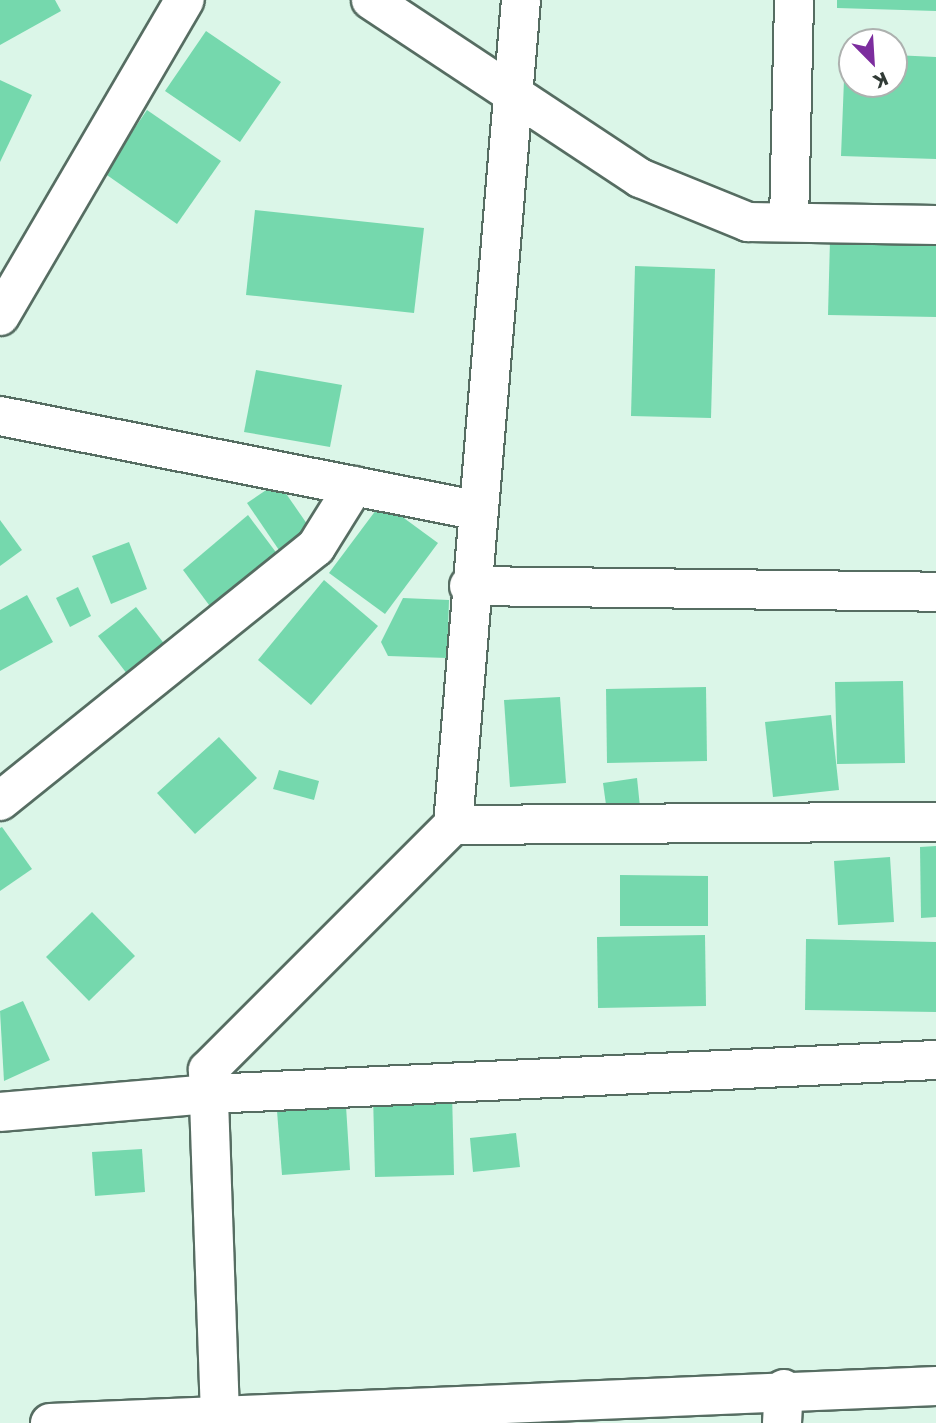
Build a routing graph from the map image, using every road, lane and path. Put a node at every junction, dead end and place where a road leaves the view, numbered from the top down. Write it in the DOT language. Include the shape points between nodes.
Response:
graph roads {
  1 [pos="185,0"];
  2 [pos="371,0"];
  3 [pos="522,0"];
  4 [pos="794,0"];
  5 [pos="509,91"];
  6 [pos="789,222"];
  7 [pos="936,225"];
  8 [pos="0,316"];
  9 [pos="0,416"];
  10 [pos="354,486"];
  11 [pos="474,510"];
  12 [pos="469,586"];
  13 [pos="936,592"];
  14 [pos="0,801"];
  15 [pos="936,822"];
  16 [pos="453,825"];
  17 [pos="936,1060"];
  18 [pos="209,1094"];
  19 [pos="0,1112"];
  20 [pos="936,1386"];
  21 [pos="783,1406"];
  22 [pos="220,1415"];
  23 [pos="147,1421"];
  24 [pos="50,1423"];
  1 -- 8 [label="street"];
  2 -- 5 [label="street"];
  3 -- 5 [label="street"];
  4 -- 6 [label="street"];
  5 -- 6 [label="street" via="640,178 748,222"];
  5 -- 11 [label="street"];
  6 -- 7 [label="street"];
  9 -- 10 [label="street"];
  10 -- 11 [label="street"];
  10 -- 14 [label="street" via="316,547"];
  11 -- 12 [label="street"];
  12 -- 13 [label="street"];
  12 -- 16 [label="street"];
  15 -- 16 [label="street"];
  16 -- 18 [label="street" via="208,1070"];
  17 -- 18 [label="street"];
  18 -- 19 [label="street"];
  18 -- 22 [label="street"];
  20 -- 21 [label="street"];
  21 -- 22 [label="street"];
  22 -- 23 [label="street"];
  23 -- 24 [label="street"];
}
